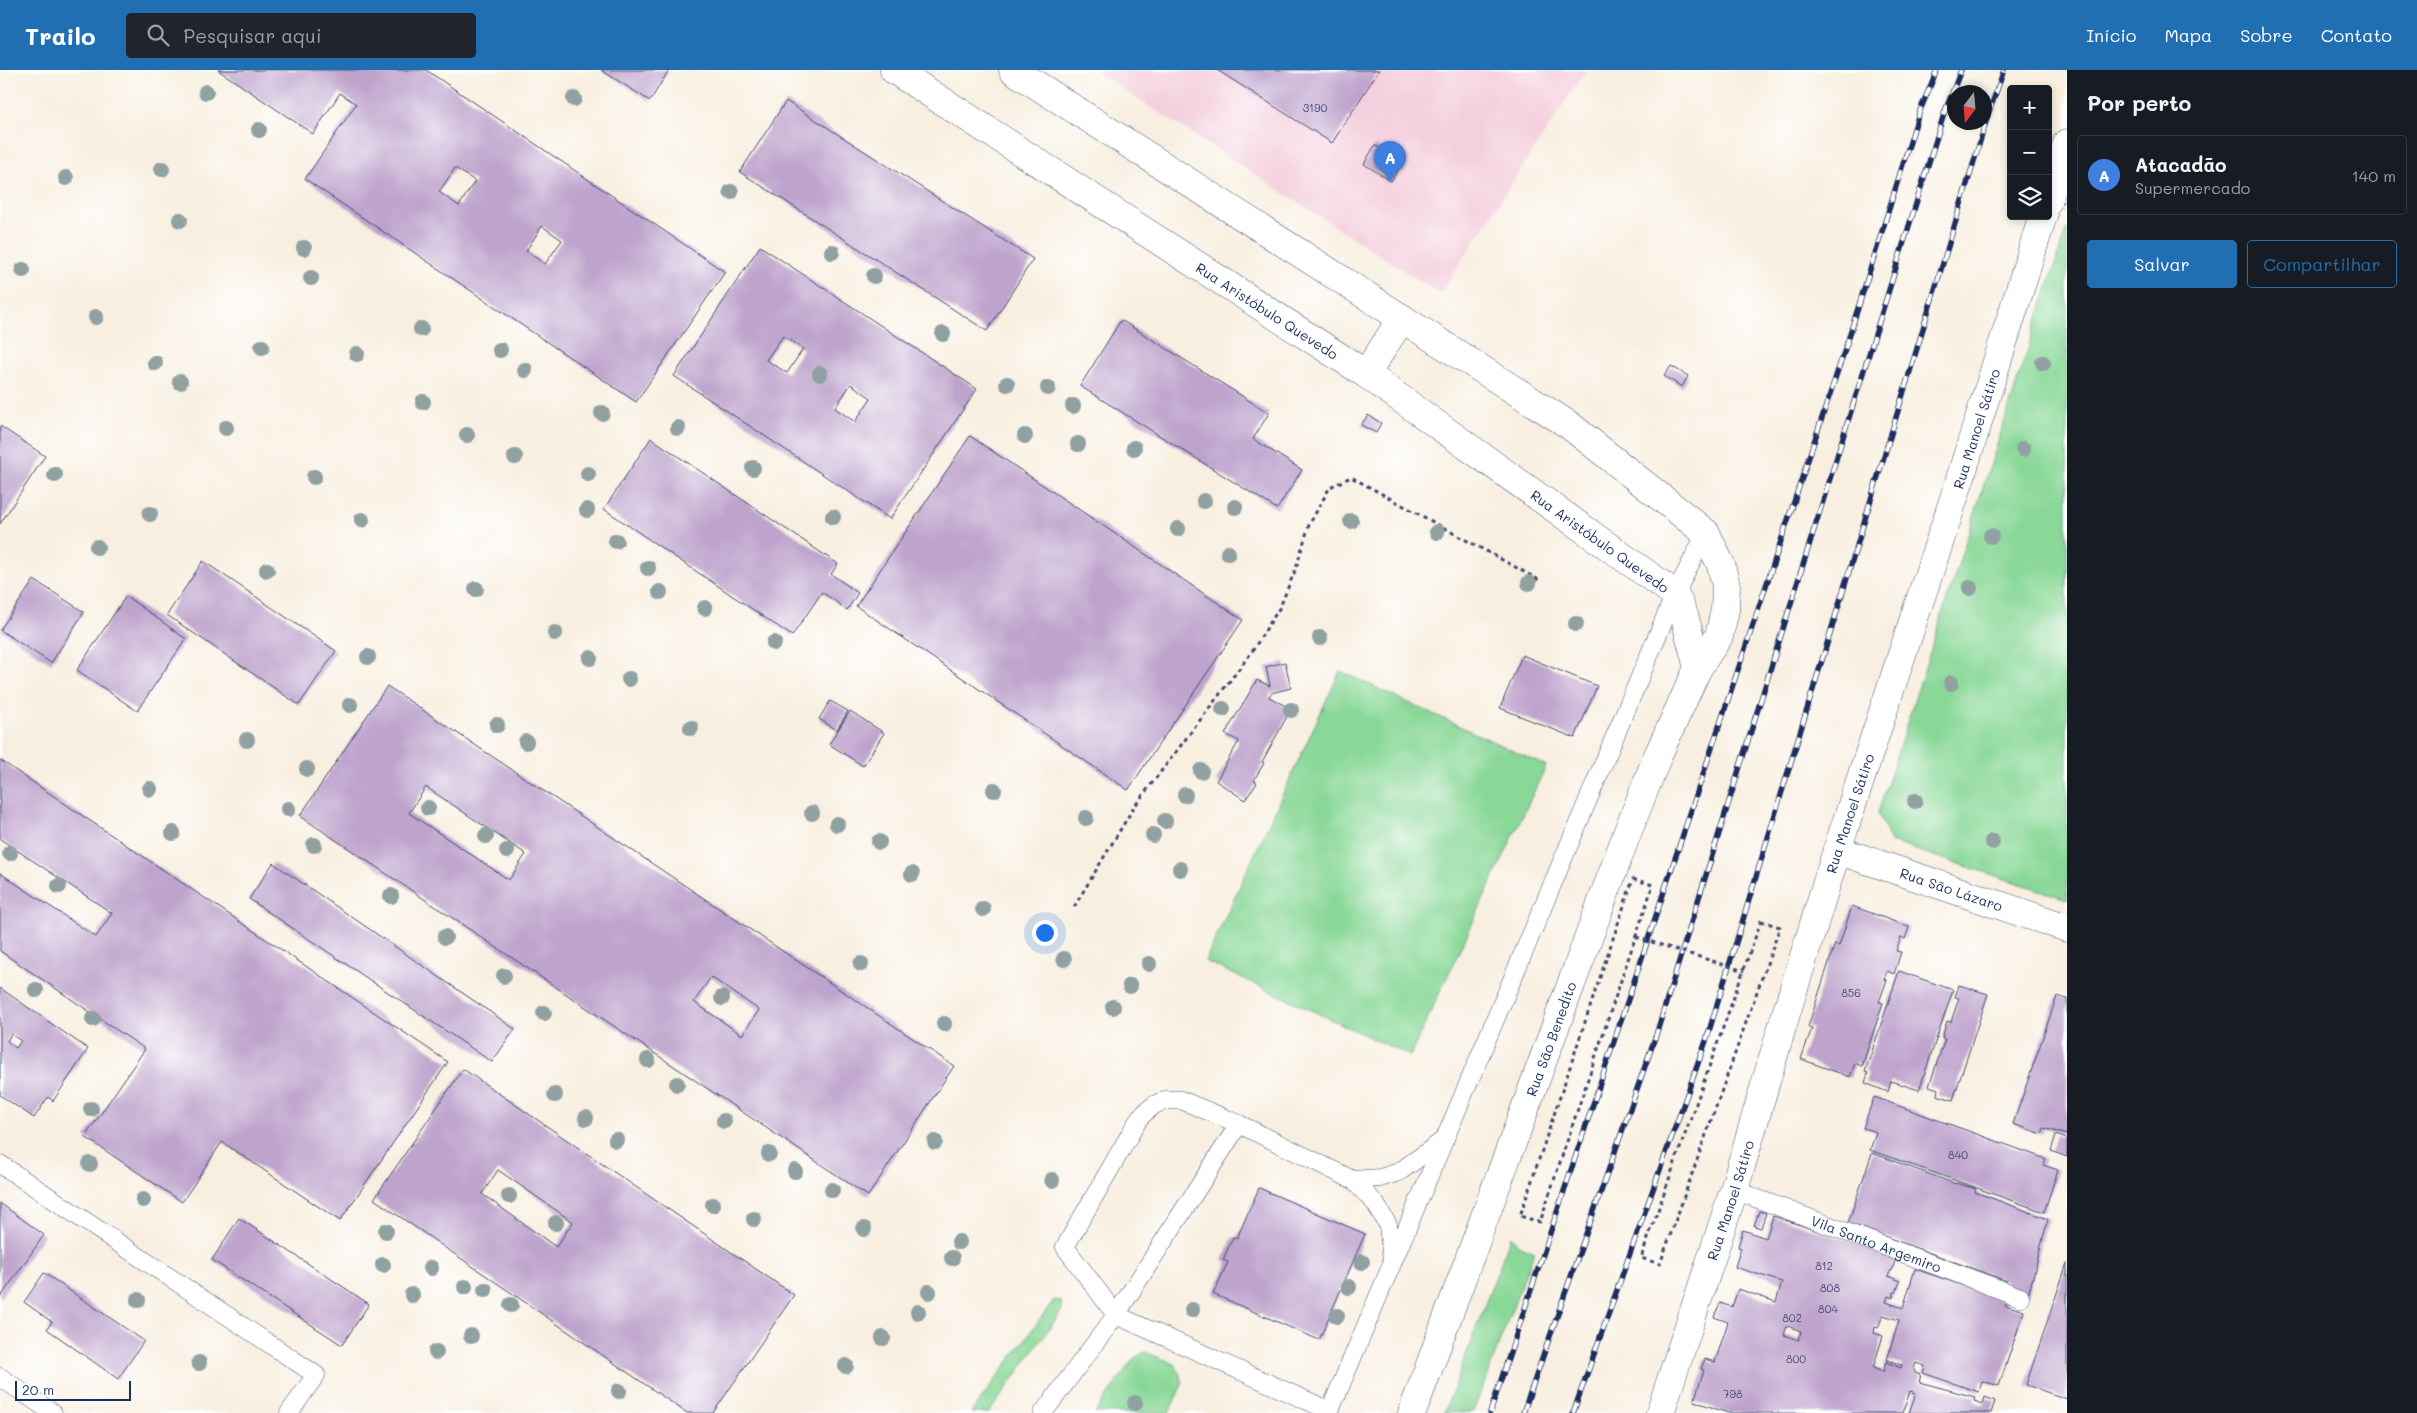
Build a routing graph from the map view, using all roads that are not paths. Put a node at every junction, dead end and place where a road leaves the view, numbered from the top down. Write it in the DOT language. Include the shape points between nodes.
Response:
graph roads {
  1 [pos="894,70"];
  2 [pos="1013,70"];
  3 [pos="2067,143"];
  4 [pos="2052,189"];
  5 [pos="2042,220"];
  6 [pos="1402,318"];
  7 [pos="1366,374"];
  8 [pos="1706,533"];
  9 [pos="1675,594"];
  10 [pos="1698,668"];
  11 [pos="1837,850"];
  12 [pos="2067,928"];
  13 [pos="1239,1124"];
  14 [pos="1445,1139"];
  15 [pos="0,1164"];
  16 [pos="1353,1180"];
  17 [pos="1734,1190"];
  18 [pos="1392,1266"];
  19 [pos="2020,1297"];
  20 [pos="1116,1315"];
  21 [pos="0,1377"];
  22 [pos="1330,1412"];
  23 [pos="1663,1412"];
  24 [pos="53,1413"];
  25 [pos="288,1413"];
  26 [pos="1043,1413"];
  27 [pos="1412,1413"];
  1 -- 7 [label="street, Rua Aristóbulo Quevedo"];
  2 -- 6 [label="street"];
  3 -- 4 [label="street"];
  5 -- 11 [label="street, Rua Manoel Sátiro" via="1956,492"];
  6 -- 7 [label="street"];
  6 -- 8 [label="street" via="1569,425"];
  7 -- 9 [label="street, Rua Aristóbulo Quevedo"];
  8 -- 9 [label="lane"];
  8 -- 10 [label="street" via="1721,565 1726,594 1719,636"];
  9 -- 10 [label="street, Rua Aristóbulo Quevedo" via="1686,618"];
  9 -- 14 [label="lane"];
  10 -- 27 [label="street, Rua São Benedito" via="1628,831"];
  11 -- 12 [label="street, Rua São Lázaro"];
  11 -- 17 [label="street, Rua Manoel Sátiro"];
  13 -- 16 [label="lane"];
  13 -- 20 [label="lane"];
  13 -- 20 [label="lane" via="1181,1100 1165,1100 1140,1117 1065,1246"];
  14 -- 16 [label="lane" via="1399,1172 1380,1178"];
  14 -- 18 [label="lane"];
  15 -- 25 [label="lane" via="316,1375"];
  16 -- 18 [label="lane" via="1376,1204 1388,1225"];
  17 -- 19 [label="lane, Vila Santo Argemiro"];
  17 -- 23 [label="street, Rua Manoel Sátiro"];
  18 -- 22 [label="lane"];
  20 -- 22 [label="lane"];
  20 -- 26 [label="lane"];
  21 -- 24 [label="lane"];
}
